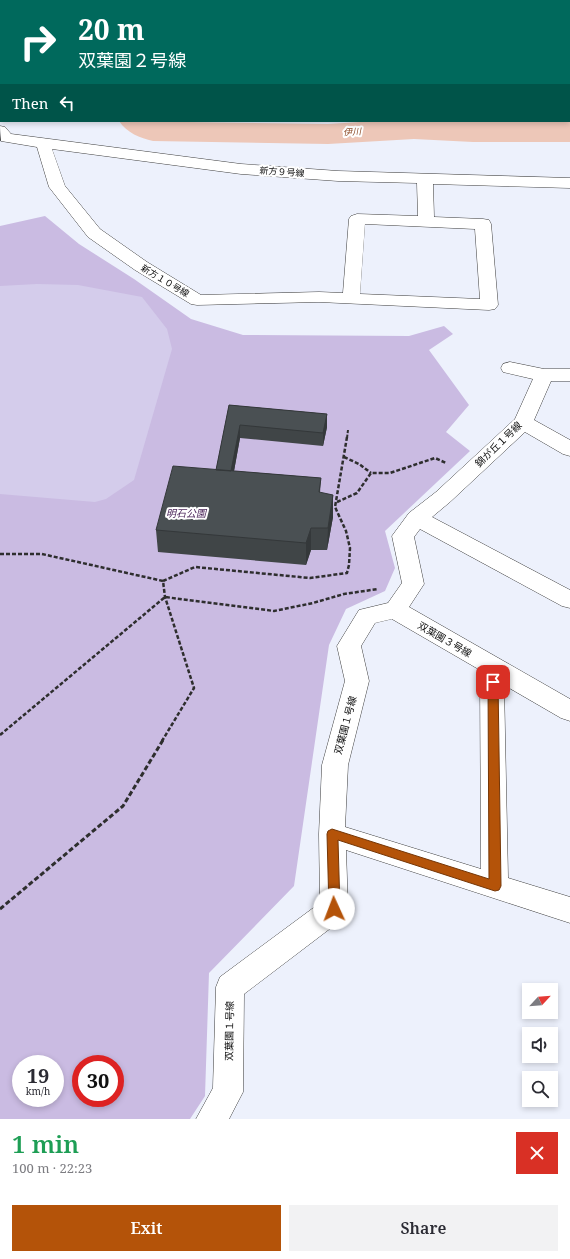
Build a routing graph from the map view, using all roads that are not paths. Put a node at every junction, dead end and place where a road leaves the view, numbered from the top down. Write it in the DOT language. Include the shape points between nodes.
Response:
graph roads {
  1 [pos="0,130"];
  2 [pos="43,143"];
  3 [pos="425,179"];
  4 [pos="570,183"];
  5 [pos="426,222"];
  6 [pos="351,299"];
  7 [pos="510,368"];
  8 [pos="544,375"];
  9 [pos="570,375"];
  10 [pos="523,422"];
  11 [pos="570,449"];
  12 [pos="417,518"];
  13 [pos="570,600"];
  14 [pos="395,610"];
  15 [pos="492,666"];
  16 [pos="570,711"];
  17 [pos="332,834"];
  18 [pos="495,886"];
  19 [pos="570,910"];
  20 [pos="212,1119"];
  1 -- 2 [label="street, 新方９号線" via="6,138"];
  2 -- 3 [label="street, 新方９号線" via="241,170"];
  2 -- 6 [label="street, 新方１０号線" via="57,187 94,233 141,266 197,300 319,297"];
  3 -- 4 [label="street, 新方９号線"];
  3 -- 5 [label="street"];
  5 -- 6 [label="street" via="357,219"];
  5 -- 6 [label="street, 新方１０号線" via="483,224 489,306"];
  7 -- 8 [label="street"];
  8 -- 9 [label="street"];
  8 -- 10 [label="street, 錦が丘１号線"];
  10 -- 11 [label="street"];
  10 -- 12 [label="street, 錦が丘１号線"];
  12 -- 13 [label="street"];
  12 -- 14 [label="street" via="403,536 413,584"];
  14 -- 15 [label="street, 双葉園３号線"];
  14 -- 17 [label="street, 双葉園１号線" via="367,616 349,646 357,680 335,765"];
  15 -- 16 [label="street, 双葉園３号線"];
  15 -- 18 [label="street"];
  17 -- 18 [label="street"];
  17 -- 20 [label="street, 双葉園１号線" via="334,909 230,987 228,1092"];
  18 -- 19 [label="street"];
}
